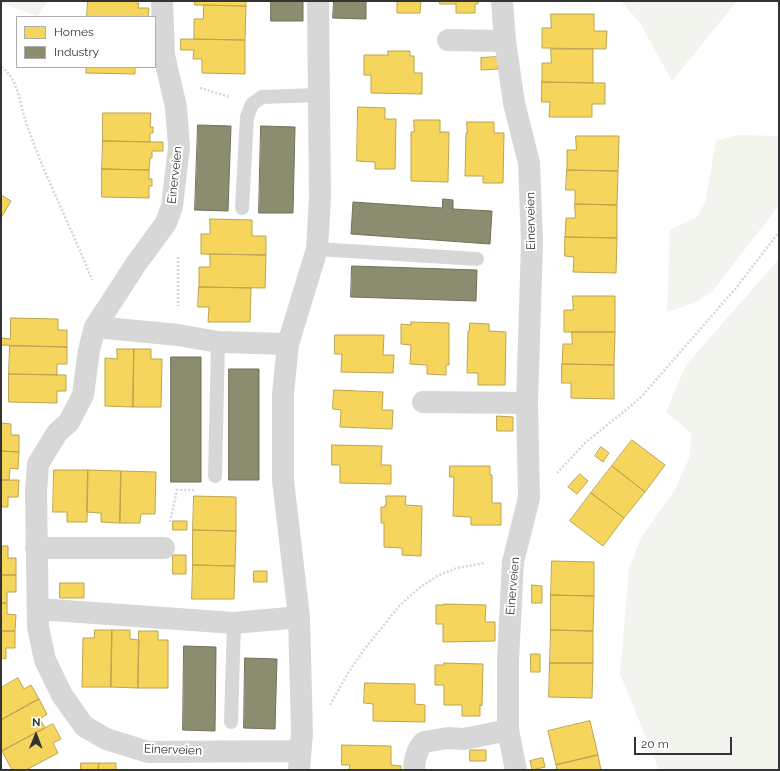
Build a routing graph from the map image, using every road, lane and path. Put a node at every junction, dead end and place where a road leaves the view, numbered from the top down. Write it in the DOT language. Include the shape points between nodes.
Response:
graph roads {
  1 [pos="162,1"];
  2 [pos="318,1"];
  3 [pos="502,1"];
  4 [pos="448,40"];
  5 [pos="505,41"];
  6 [pos="1,67"];
  7 [pos="172,88"];
  8 [pos="318,95"];
  9 [pos="252,104"];
  10 [pos="242,208"];
  11 [pos="166,223"];
  12 [pos="779,232"];
  13 [pos="317,249"];
  14 [pos="477,259"];
  15 [pos="100,320"];
  16 [pos="178,335"];
  17 [pos="218,342"];
  18 [pos="288,344"];
  19 [pos="424,402"];
  20 [pos="527,403"];
  21 [pos="215,476"];
  22 [pos="529,498"];
  23 [pos="36,548"];
  24 [pos="164,548"];
  25 [pos="513,562"];
  26 [pos="38,609"];
  27 [pos="299,617"];
  28 [pos="234,623"];
  29 [pos="231,722"];
  30 [pos="508,730"];
  31 [pos="300,751"];
  32 [pos="414,770"];
  33 [pos="516,770"];
  1 -- 7 [label="street, Einerveien" via="164,55"];
  2 -- 8 [label="street"];
  3 -- 5 [label="street, Einerveien"];
  4 -- 5 [label="street"];
  5 -- 20 [label="street, Einerveien" via="514,104 529,163 532,243"];
  6 -- 15 [label="path" via="14,82 28,127 79,247"];
  7 -- 9 [label="path" via="201,88"];
  7 -- 11 [label="street, Einerveien" via="179,147 172,206"];
  8 -- 9 [label="lane" via="262,97"];
  8 -- 13 [label="street" via="320,197"];
  9 -- 10 [label="lane" via="247,117"];
  11 -- 15 [label="street, Einerveien"];
  11 -- 16 [label="path" via="178,254"];
  12 -- 22 [label="path" via="736,288 642,396 585,443"];
  13 -- 14 [label="lane"];
  13 -- 18 [label="street"];
  15 -- 16 [label="street"];
  15 -- 23 [label="street, Einerveien" via="89,350 83,395 69,422 57,433 38,464"];
  16 -- 17 [label="street"];
  17 -- 18 [label="street"];
  17 -- 21 [label="lane"];
  18 -- 27 [label="street" via="283,394 283,480"];
  19 -- 20 [label="street"];
  20 -- 22 [label="street, Einerveien"];
  21 -- 24 [label="path" via="214,490 177,490"];
  22 -- 25 [label="street, Einerveien"];
  23 -- 24 [label="street"];
  23 -- 26 [label="street, Einerveien"];
  25 -- 30 [label="street, Einerveien" via="508,660"];
  25 -- 31 [label="path" via="478,563 457,568 437,576 419,588 400,606 363,651"];
  26 -- 28 [label="street"];
  26 -- 31 [label="street, Einerveien" via="38,627 45,660 62,696 84,726 106,739 148,752"];
  27 -- 28 [label="street"];
  27 -- 31 [label="street"];
  28 -- 29 [label="lane"];
  30 -- 32 [label="street" via="464,739 428,740 422,744 415,759"];
  30 -- 33 [label="street, Einerveien"];
}
